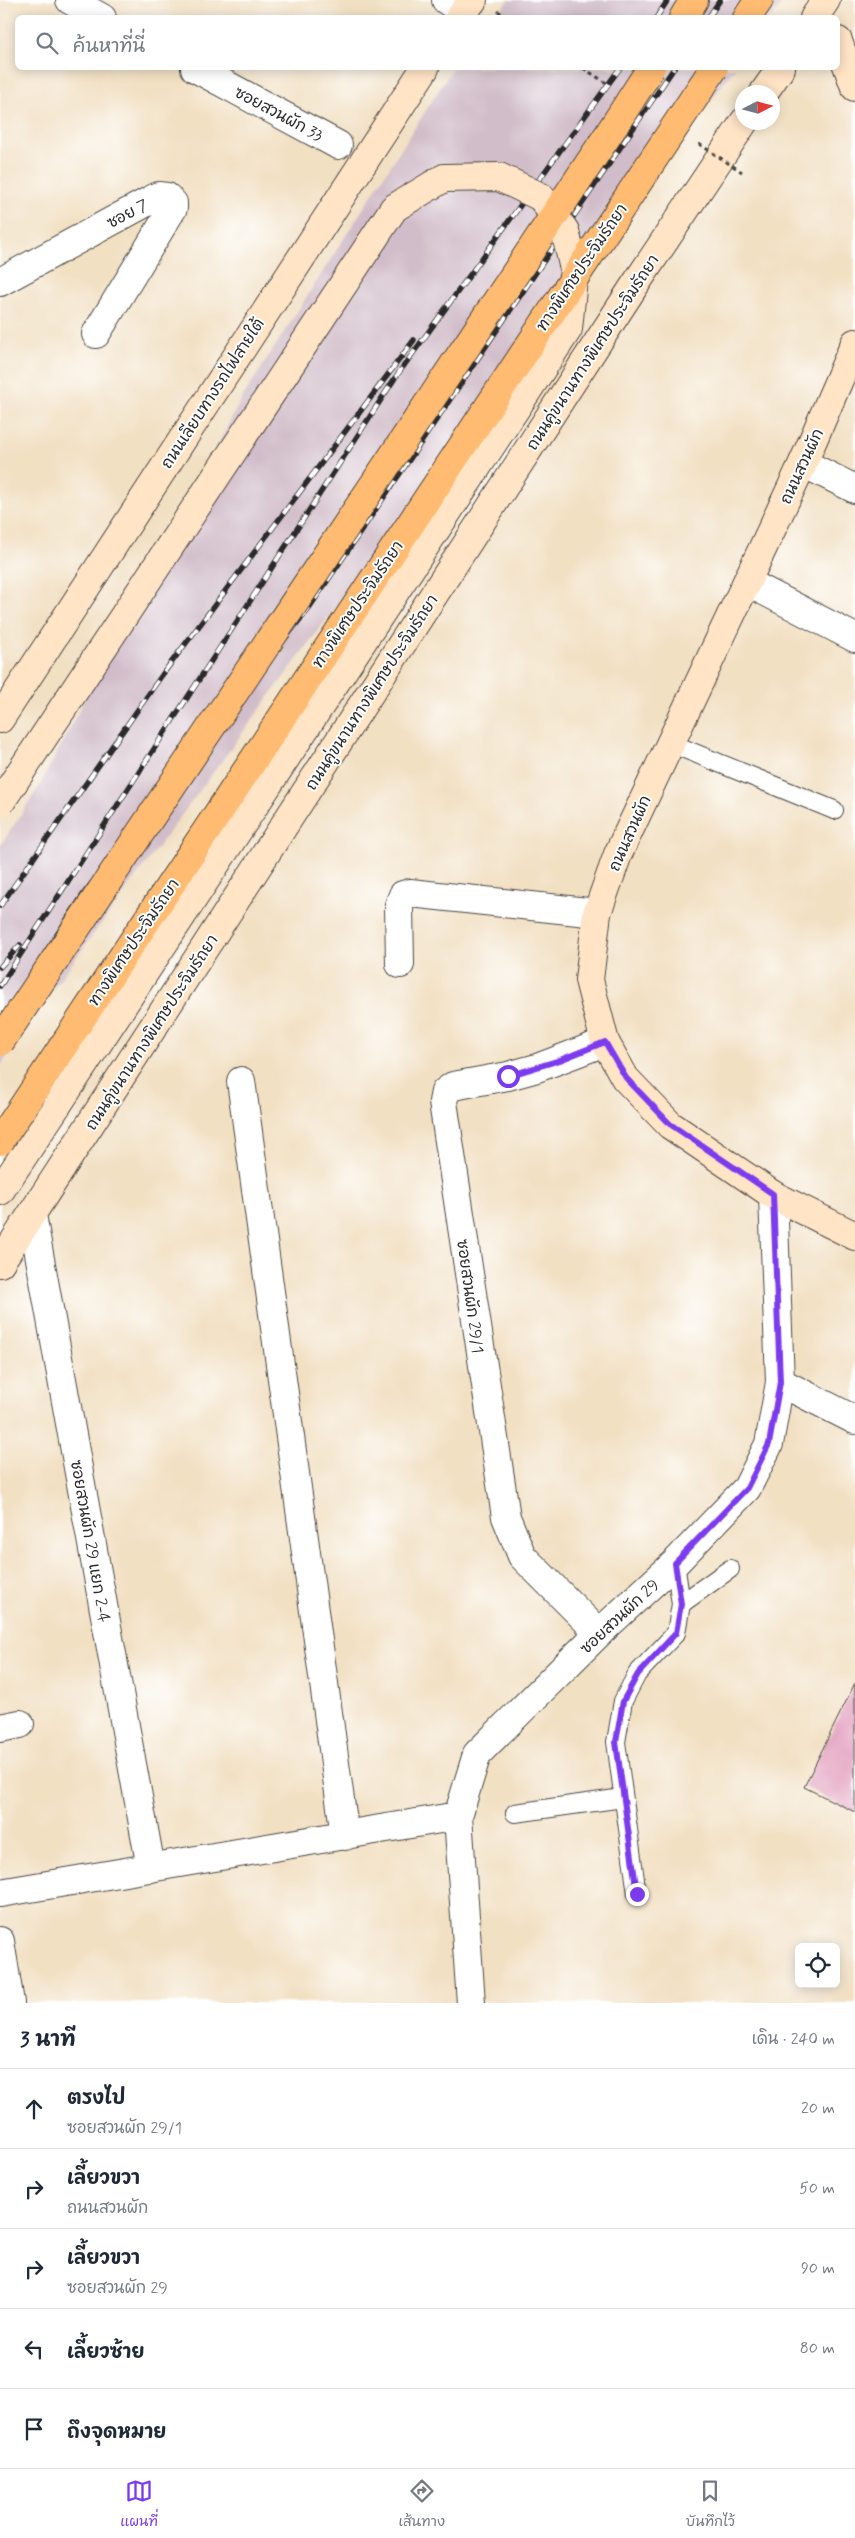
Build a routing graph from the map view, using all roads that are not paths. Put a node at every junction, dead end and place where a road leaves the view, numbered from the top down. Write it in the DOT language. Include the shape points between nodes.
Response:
graph roads {
  1 [pos="70,0"];
  2 [pos="694,0"];
  3 [pos="759,0"];
  4 [pos="97,15"];
  5 [pos="685,15"];
  6 [pos="750,15"];
  7 [pos="840,46"];
  8 [pos="199,70"];
  9 [pos="424,70"];
  10 [pos="650,70"];
  11 [pos="713,70"];
  12 [pos="779,70"];
  13 [pos="769,85"];
  14 [pos="855,87"];
  15 [pos="739,130"];
  16 [pos="338,145"];
  17 [pos="0,282"];
  18 [pos="96,334"];
  19 [pos="855,343"];
  20 [pos="803,463"];
  21 [pos="855,489"];
  22 [pos="746,582"];
  23 [pos="855,638"];
  24 [pos="0,719"];
  25 [pos="670,743"];
  26 [pos="0,803"];
  27 [pos="834,810"];
  28 [pos="597,913"];
  29 [pos="400,964"];
  30 [pos="0,1042"];
  31 [pos="605,1042"];
  32 [pos="241,1081"];
  33 [pos="0,1142"];
  34 [pos="0,1190"];
  35 [pos="773,1194"];
  36 [pos="32,1215"];
  37 [pos="855,1236"];
  38 [pos="0,1263"];
  39 [pos="780,1382"];
  40 [pos="855,1420"];
  41 [pos="675,1563"];
  42 [pos="730,1569"];
  43 [pos="681,1604"];
  44 [pos="599,1633"];
  45 [pos="624,1798"];
  46 [pos="515,1813"];
  47 [pos="458,1816"];
  48 [pos="344,1836"];
  49 [pos="151,1868"];
  50 [pos="0,1893"];
  51 [pos="637,1894"];
  52 [pos="0,1941"];
  53 [pos="10,2003"];
  54 [pos="471,2003"];
  1 -- 4 [label="street"];
  2 -- 5 [label="highway"];
  3 -- 6 [label="highway"];
  7 -- 14 [label="main road"];
  8 -- 16 [label="street, ซอยสวนผัก 33"];
  9 -- 24 [label="main road, ถนนเลียบทางรถไฟสายใต้"];
  10 -- 30 [label="highway, bridge"];
  11 -- 33 [label="highway, ทางพิเศษประจิมรัถยา, bridge"];
  12 -- 13 [label="main road"];
  15 -- 36 [label="main road, ถนนคู่ขนานทางพิเศษประจิมรัถยา"];
  17 -- 18 [label="street, ซอย 7" via="158,196 167,197 174,208"];
  19 -- 20 [label="main road, ถนนสวนผัก"];
  20 -- 21 [label="street"];
  20 -- 22 [label="main road, ถนนสวนผัก"];
  22 -- 23 [label="street"];
  22 -- 25 [label="main road, ถนนสวนผัก"];
  25 -- 27 [label="lane"];
  25 -- 28 [label="main road, ถนนสวนผัก" via="618,854"];
  26 -- 34 [label="main road, bridge" via="394,208 444,178 499,177 541,197 565,231 574,269 568,329"];
  28 -- 29 [label="street" via="410,893 403,895 399,905"];
  28 -- 31 [label="main road, ถนนสวนผัก" via="589,980"];
  31 -- 35 [label="main road, ถนนสวนผัก" via="626,1078 670,1124"];
  31 -- 44 [label="street, ซอยสวนผัก 29/1" via="537,1068 454,1086 445,1092 443,1102 506,1517 522,1556"];
  32 -- 48 [label="street"];
  35 -- 37 [label="main road, ถนนสวนผัก"];
  35 -- 39 [label="street, ซอยสวนผัก 29"];
  36 -- 38 [label="main road, ถนนคู่ขนานทางพิเศษประจิมรัถยา"];
  36 -- 49 [label="street, ซอยสวนผัก 29 แยก 2-4"];
  39 -- 40 [label="street"];
  39 -- 41 [label="street, ซอยสวนผัก 29" via="769,1444 747,1488"];
  41 -- 43 [label="lane"];
  41 -- 44 [label="street, ซอยสวนผัก 29"];
  42 -- 43 [label="lane"];
  43 -- 45 [label="lane" via="676,1633 638,1674 623,1701 616,1742"];
  44 -- 47 [label="street, ซอยสวนผัก 29" via="477,1754"];
  45 -- 46 [label="lane"];
  45 -- 51 [label="lane"];
  47 -- 48 [label="street"];
  47 -- 54 [label="street, ซอยสวนผัก 29"];
  48 -- 49 [label="street"];
  49 -- 50 [label="street"];
  52 -- 53 [label="street"];
}
